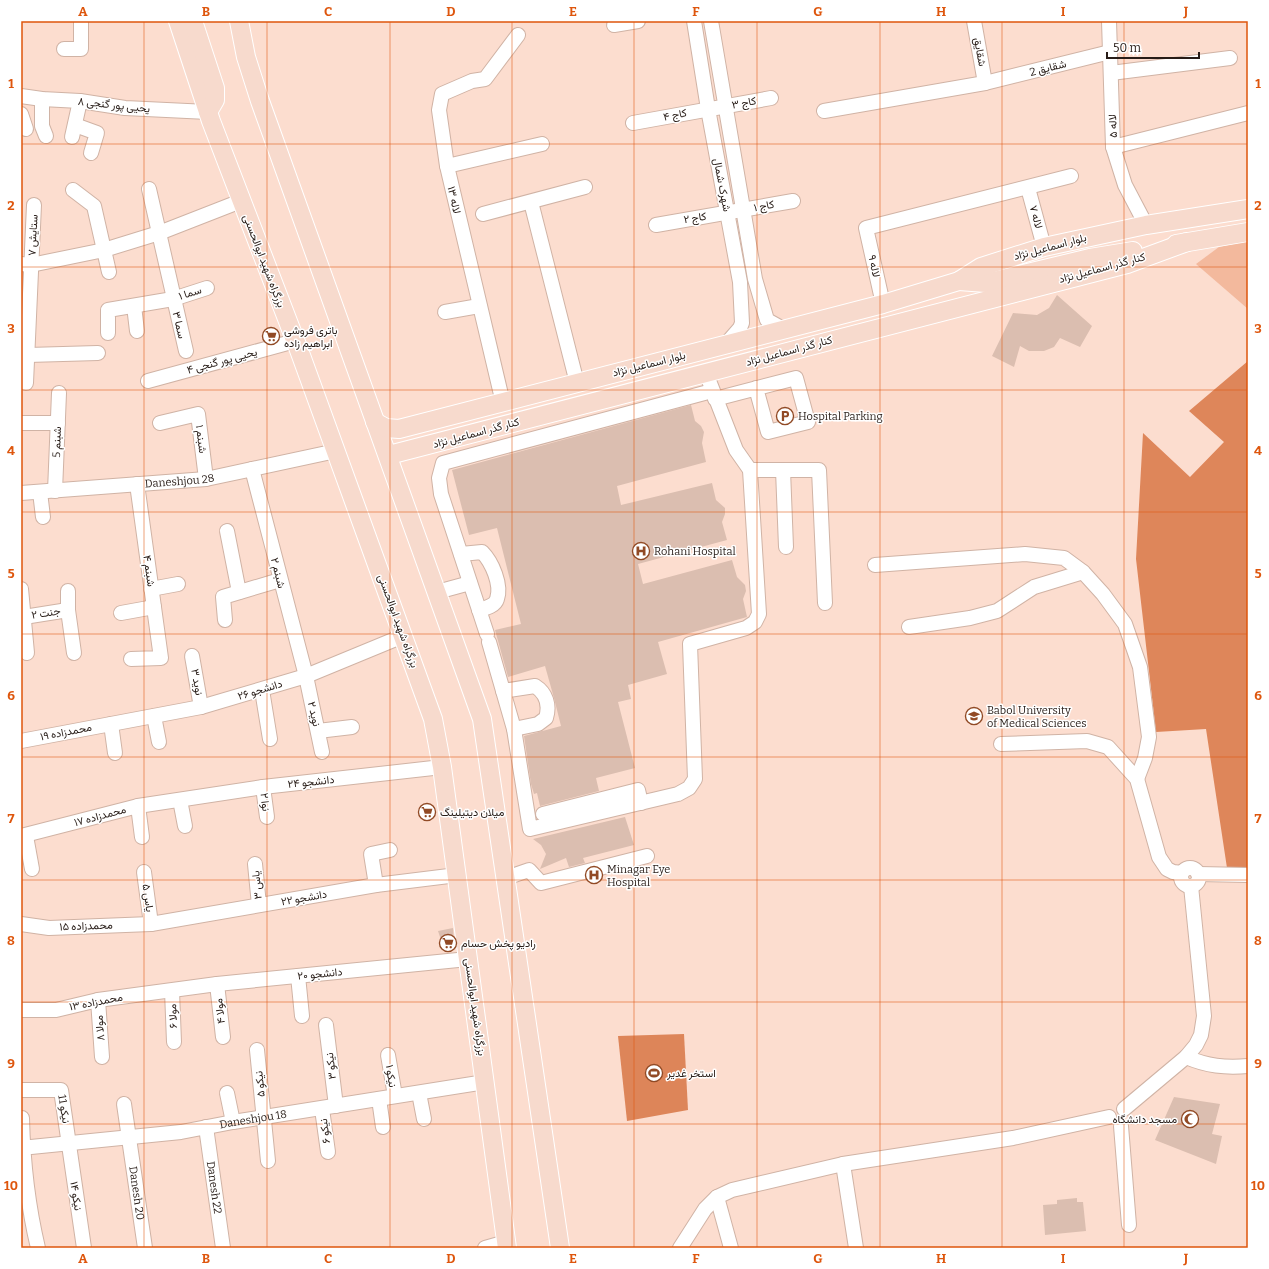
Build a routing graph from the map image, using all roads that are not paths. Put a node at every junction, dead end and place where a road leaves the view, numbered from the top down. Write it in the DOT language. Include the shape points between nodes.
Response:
graph roads {
  1 [pos="81,21"];
  2 [pos="178,21"];
  3 [pos="193,21"];
  4 [pos="239,21"];
  5 [pos="638,21"];
  6 [pos="694,21"];
  7 [pos="711,21"];
  8 [pos="974,21"];
  9 [pos="1109,21"];
  10 [pos="614,25"];
  11 [pos="518,35"];
  12 [pos="64,49"];
  13 [pos="1110,52"];
  14 [pos="1230,58"];
  15 [pos="1111,73"];
  16 [pos="985,83"];
  17 [pos="21,96"];
  18 [pos="771,98"];
  19 [pos="42,99"];
  20 [pos="80,101"];
  21 [pos="717,108"];
  22 [pos="824,111"];
  23 [pos="208,112"];
  24 [pos="1248,113"];
  25 [pos="21,114"];
  26 [pos="633,123"];
  27 [pos="26,129"];
  28 [pos="46,136"];
  29 [pos="542,144"];
  30 [pos="1113,147"];
  31 [pos="91,153"];
  32 [pos="447,166"];
  33 [pos="1071,176"];
  34 [pos="585,187"];
  35 [pos="1028,188"];
  36 [pos="149,189"];
  37 [pos="73,190"];
  38 [pos="242,200"];
  39 [pos="793,201"];
  40 [pos="531,202"];
  41 [pos="34,205"];
  42 [pos="1248,209"];
  43 [pos="735,212"];
  44 [pos="483,214"];
  45 [pos="656,225"];
  46 [pos="1146,225"];
  47 [pos="1248,232"];
  48 [pos="159,233"];
  49 [pos="1187,242"];
  50 [pos="1044,247"];
  51 [pos="104,250"];
  52 [pos="26,265"];
  53 [pos="109,272"];
  54 [pos="755,279"];
  55 [pos="959,281"];
  56 [pos="740,282"];
  57 [pos="207,288"];
  58 [pos="173,299"];
  59 [pos="883,304"];
  60 [pos="134,306"];
  61 [pos="479,306"];
  62 [pos="444,312"];
  63 [pos="785,330"];
  64 [pos="137,331"];
  65 [pos="108,333"];
  66 [pos="295,341"];
  67 [pos="726,344"];
  68 [pos="186,351"];
  69 [pos="98,353"];
  70 [pos="28,355"];
  71 [pos="706,373"];
  72 [pos="26,382"];
  73 [pos="148,382"];
  74 [pos="577,383"];
  75 [pos="756,388"];
  76 [pos="59,393"];
  77 [pos="714,395"];
  78 [pos="503,403"];
  79 [pos="375,422"];
  80 [pos="21,423"];
  81 [pos="58,423"];
  82 [pos="160,423"];
  83 [pos="399,429"];
  84 [pos="336,451"];
  85 [pos="390,455"];
  86 [pos="252,469"];
  87 [pos="750,470"];
  88 [pos="783,470"];
  89 [pos="206,479"];
  90 [pos="137,484"];
  91 [pos="399,489"];
  92 [pos="55,491"];
  93 [pos="40,492"];
  94 [pos="21,493"];
  95 [pos="43,517"];
  96 [pos="227,531"];
  97 [pos="786,548"];
  98 [pos="461,554"];
  99 [pos="875,565"];
  100 [pos="1083,572"];
  101 [pos="280,580"];
  102 [pos="470,583"];
  103 [pos="178,584"];
  104 [pos="21,589"];
  105 [pos="151,589"];
  106 [pos="68,590"];
  107 [pos="239,592"];
  108 [pos="437,592"];
  109 [pos="825,603"];
  110 [pos="154,607"];
  111 [pos="68,610"];
  112 [pos="479,610"];
  113 [pos="121,613"];
  114 [pos="24,617"];
  115 [pos="225,620"];
  116 [pos="909,627"];
  117 [pos="404,636"];
  118 [pos="27,653"];
  119 [pos="74,653"];
  120 [pos="192,656"];
  121 [pos="131,660"];
  122 [pos="306,676"];
  123 [pos="262,690"];
  124 [pos="503,691"];
  125 [pos="202,708"];
  126 [pos="154,716"];
  127 [pos="111,724"];
  128 [pos="352,727"];
  129 [pos="514,729"];
  130 [pos="318,731"];
  131 [pos="270,739"];
  132 [pos="21,741"];
  133 [pos="159,742"];
  134 [pos="1001,744"];
  135 [pos="322,752"];
  136 [pos="115,753"];
  137 [pos="442,767"];
  138 [pos="1137,780"];
  139 [pos="263,787"];
  140 [pos="180,800"];
  141 [pos="641,803"];
  142 [pos="138,806"];
  143 [pos="543,814"];
  144 [pos="267,817"];
  145 [pos="185,826"];
  146 [pos="24,836"];
  147 [pos="142,837"];
  148 [pos="390,850"];
  149 [pos="647,856"];
  150 [pos="255,864"];
  151 [pos="32,869"];
  152 [pos="144,872"];
  153 [pos="457,875"];
  154 [pos="1248,875"];
  155 [pos="506,878"];
  156 [pos="1195,880"];
  157 [pos="376,885"];
  158 [pos="259,906"];
  159 [pos="21,924"];
  160 [pos="151,924"];
  161 [pos="468,959"];
  162 [pos="298,976"];
  163 [pos="217,984"];
  164 [pos="172,991"];
  165 [pos="98,1000"];
  166 [pos="21,1010"];
  167 [pos="302,1016"];
  168 [pos="326,1025"];
  169 [pos="223,1038"];
  170 [pos="174,1042"];
  171 [pos="257,1050"];
  172 [pos="388,1055"];
  173 [pos="102,1057"];
  174 [pos="1186,1057"];
  175 [pos="1248,1066"];
  176 [pos="485,1082"];
  177 [pos="21,1090"];
  178 [pos="228,1093"];
  179 [pos="420,1093"];
  180 [pos="395,1096"];
  181 [pos="379,1099"];
  182 [pos="124,1104"];
  183 [pos="329,1107"];
  184 [pos="1124,1109"];
  185 [pos="1109,1117"];
  186 [pos="22,1118"];
  187 [pos="263,1118"];
  188 [pos="424,1119"];
  189 [pos="233,1122"];
  190 [pos="1121,1126"];
  191 [pos="206,1127"];
  192 [pos="383,1128"];
  193 [pos="128,1138"];
  194 [pos="68,1144"];
  195 [pos="22,1148"];
  196 [pos="328,1152"];
  197 [pos="268,1162"];
  198 [pos="843,1164"];
  199 [pos="717,1197"];
  200 [pos="1130,1225"];
  201 [pos="507,1245"];
  202 [pos="38,1248"];
  203 [pos="84,1248"];
  204 [pos="145,1248"];
  205 [pos="223,1248"];
  206 [pos="485,1248"];
  207 [pos="560,1248"];
  208 [pos="680,1248"];
  209 [pos="731,1248"];
  210 [pos="856,1248"];
  1 -- 12 [label="street" via="81,49"];
  2 -- 23 [label="main road, بزرگراه شهید ابوالحسنی"];
  3 -- 23 [label="main road" via="215,88 215,100"];
  4 -- 79 [label="main road" via="246,57 260,101"];
  5 -- 10 [label="street"];
  6 -- 21 [label="street, شهرک شمال"];
  7 -- 21 [label="street, شهرک شمال"];
  8 -- 16 [label="street, شقايق"];
  9 -- 13 [label="street, لاله ۵"];
  11 -- 32 [label="street, لاله ۱۳" via="485,79 472,81 442,94 439,110"];
  13 -- 15 [label="street, لاله ۵"];
  13 -- 16 [label="street, شقايق 2"];
  14 -- 15 [label="street"];
  15 -- 30 [label="street, لاله ۵"];
  16 -- 22 [label="street, شقايق 2"];
  17 -- 19 [label="street, یحیی پور گنجی ۸"];
  18 -- 21 [label="street, کاج ۳"];
  19 -- 20 [label="street, یحیی پور گنجی ۸"];
  19 -- 28 [label="street" via="42,126"];
  20 -- 23 [label="street, یحیی پور گنجی ۸" via="125,108"];
  20 -- 31 [label="street" via="73,131 97,133"];
  21 -- 26 [label="street, کاج ۴"];
  21 -- 43 [label="street, شهرک شمال"];
  23 -- 38 [label="main road, بزرگراه شهید ابوالحسنی"];
  24 -- 30 [label="street"];
  25 -- 27 [label="street"];
  29 -- 32 [label="street"];
  30 -- 46 [label="street, لاله ۵" via="1125,185"];
  32 -- 61 [label="street, لاله ۱۳"];
  33 -- 35 [label="street"];
  34 -- 40 [label="street"];
  35 -- 50 [label="street, لاله ۷"];
  35 -- 59 [label="street, لاله ۹" via="866,228"];
  36 -- 48 [label="street, سما ۳"];
  37 -- 51 [label="street" via="94,206"];
  38 -- 48 [label="street"];
  38 -- 66 [label="main road, بزرگراه شهید ابوالحسنی"];
  39 -- 43 [label="street, کاج ۱"];
  40 -- 44 [label="street"];
  40 -- 74 [label="street"];
  41 -- 52 [label="street, ستایش ۷"];
  42 -- 46 [label="main road, بلوار اسماعیل نژاد"];
  43 -- 45 [label="street, کاج ۲"];
  43 -- 54 [label="street, شهرک شمال"];
  43 -- 56 [label="street, شهرک شمال"];
  46 -- 50 [label="main road, بلوار اسماعیل نژاد"];
  47 -- 49 [label="main road"];
  48 -- 51 [label="street"];
  48 -- 58 [label="street, سما ۳"];
  49 -- 55 [label="main road, بلوار اسماعیل نژاد" via="1090,258 986,283"];
  49 -- 71 [label="main road, کنار گذر اسماعیل نژاد" via="1127,264"];
  50 -- 55 [label="main road, بلوار اسماعیل نژاد" via="981,267"];
  51 -- 52 [label="street"];
  51 -- 53 [label="street"];
  52 -- 70 [label="street, ستایش ۷"];
  54 -- 56 [label="street"];
  54 -- 63 [label="street, شهرک شمال" via="766,320"];
  55 -- 59 [label="main road, بلوار اسماعیل نژاد"];
  56 -- 67 [label="street, شهرک شمال" via="742,323"];
  57 -- 58 [label="street, سما ۱"];
  58 -- 60 [label="street, سما ۱"];
  58 -- 68 [label="street, سما ۳"];
  59 -- 63 [label="main road, بلوار اسماعیل نژاد"];
  60 -- 64 [label="street"];
  60 -- 65 [label="street, سما ۱" via="108,310"];
  61 -- 62 [label="street"];
  61 -- 78 [label="street, لاله ۱۳"];
  63 -- 67 [label="main road, بلوار اسماعیل نژاد"];
  66 -- 73 [label="street, یحیی پور گنجی ۴"];
  66 -- 84 [label="main road, بزرگراه شهید ابوالحسنی"];
  67 -- 74 [label="main road, بلوار اسماعیل نژاد"];
  69 -- 70 [label="street"];
  70 -- 72 [label="street, ستایش ۷"];
  71 -- 77 [label="street"];
  71 -- 85 [label="main road, کنار گذر اسماعیل نژاد"];
  74 -- 78 [label="main road, بلوار اسماعیل نژاد"];
  75 -- 77 [label="street"];
  76 -- 81 [label="street, شبنم 5"];
  77 -- 87 [label="street" via="736,450"];
  77 -- 98 [label="street" via="443,463 439,478 441,494"];
  78 -- 83 [label="main road, بلوار اسماعیل نژاد"];
  79 -- 83 [label="main road" via="386,428"];
  79 -- 91 [label="main road"];
  80 -- 81 [label="street"];
  81 -- 92 [label="street, شبنم 5"];
  82 -- 89 [label="street, شبنم ۱" via="198,414"];
  83 -- 85 [label="main road" via="389,447"];
  84 -- 86 [label="street, Daneshjou 28"];
  84 -- 117 [label="main road, بزرگراه شهید ابوالحسنی"];
  85 -- 91 [label="main road"];
  86 -- 89 [label="street, Daneshjou 28"];
  86 -- 101 [label="street, شبنم ۲"];
  87 -- 88 [label="street"];
  87 -- 141 [label="street" via="759,614 755,622 746,628 690,644 695,779 689,788 678,794"];
  88 -- 97 [label="street"];
  88 -- 109 [label="street" via="819,470"];
  89 -- 90 [label="street, Daneshjou 28"];
  90 -- 92 [label="street, Daneshjou 28"];
  90 -- 105 [label="street, شبنم ۴"];
  91 -- 108 [label="main road"];
  92 -- 93 [label="street, Daneshjou 28"];
  93 -- 94 [label="street, Daneshjou 28"];
  93 -- 95 [label="street"];
  96 -- 107 [label="street"];
  98 -- 102 [label="street"];
  98 -- 112 [label="street" via="482,552 489,559 494,573 498,588 497,600 491,607"];
  99 -- 100 [label="street" via="1025,554 1064,558"];
  100 -- 116 [label="street" via="1034,587 997,611 970,618"];
  100 -- 138 [label="street" via="1125,624 1140,667 1149,737"];
  101 -- 107 [label="street"];
  101 -- 122 [label="street, شبنم ۲"];
  102 -- 108 [label="street"];
  102 -- 112 [label="street"];
  103 -- 105 [label="street"];
  104 -- 114 [label="street"];
  105 -- 110 [label="street, شبنم ۴"];
  106 -- 111 [label="street"];
  107 -- 115 [label="street" via="223,597"];
  108 -- 155 [label="main road" via="482,719"];
  110 -- 113 [label="street"];
  110 -- 121 [label="street, شبنم ۴" via="160,658"];
  111 -- 114 [label="street, جنت ۲"];
  111 -- 119 [label="street"];
  112 -- 124 [label="street"];
  114 -- 118 [label="street"];
  117 -- 122 [label="street, دانشجو ۲۶"];
  117 -- 137 [label="main road, بزرگراه شهید ابوالحسنی" via="433,719"];
  120 -- 125 [label="street, نوید ۳"];
  122 -- 123 [label="street, دانشجو ۲۶"];
  122 -- 130 [label="street, نوید ۲"];
  123 -- 125 [label="street, دانشجو ۲۶"];
  123 -- 131 [label="street"];
  124 -- 129 [label="street"];
  124 -- 129 [label="street" via="535,686 543,691 547,702 546,718 538,724"];
  125 -- 126 [label="street, دانشجو ۲۶"];
  126 -- 127 [label="street, دانشجو ۲۶"];
  126 -- 133 [label="street"];
  127 -- 132 [label="street, محمدزاده ۱۹"];
  127 -- 136 [label="street"];
  128 -- 130 [label="street"];
  129 -- 141 [label="street" via="530,829"];
  130 -- 135 [label="street, نوید ۲"];
  134 -- 138 [label="street" via="1087,741 1108,747"];
  137 -- 139 [label="street, دانشجو ۲۴"];
  137 -- 153 [label="main road, بزرگراه شهید ابوالحسنی"];
  138 -- 156 [label="street" via="1159,857 1167,869 1173,872 1182,873 1188,868 1192,869"];
  139 -- 140 [label="street, دانشجو ۲۴"];
  139 -- 144 [label="street, نوا ۲"];
  140 -- 142 [label="street, محمدزاده ۱۷"];
  140 -- 145 [label="street"];
  141 -- 143 [label="street" via="638,790"];
  142 -- 146 [label="street, محمدزاده ۱۷"];
  142 -- 147 [label="street"];
  146 -- 151 [label="street"];
  148 -- 157 [label="street" via="371,854"];
  149 -- 155 [label="street" via="541,883 529,870"];
  150 -- 158 [label="street, یاس ۳"];
  152 -- 160 [label="street, یاس ۵"];
  153 -- 157 [label="street, دانشجو ۲۲"];
  153 -- 161 [label="main road, بزرگراه شهید ابوالحسنی"];
  154 -- 156 [label="street"];
  155 -- 207 [label="main road"];
  156 -- 174 [label="street" via="1204,1016 1201,1035 1196,1046"];
  157 -- 158 [label="street, دانشجو ۲۲"];
  158 -- 160 [label="street, دانشجو ۲۲"];
  159 -- 160 [label="street, محمدزاده ۱۵" via="49,928"];
  161 -- 162 [label="street, دانشجو ۲۰"];
  161 -- 176 [label="main road, بزرگراه شهید ابوالحسنی"];
  162 -- 163 [label="street, دانشجو ۲۰"];
  162 -- 167 [label="street"];
  163 -- 164 [label="street, دانشجو ۲۰"];
  163 -- 169 [label="street, مولا ۴"];
  164 -- 165 [label="street, محمدزاده ۱۳"];
  164 -- 170 [label="street, مولا ۶"];
  165 -- 166 [label="street, محمدزاده ۱۳" via="56,1010"];
  165 -- 173 [label="street, مولا ۸"];
  168 -- 183 [label="street, نیکو ۳"];
  171 -- 187 [label="street, نیکو ۵"];
  172 -- 180 [label="street, نیکو ۱"];
  174 -- 175 [label="street" via="1201,1064 1225,1068"];
  174 -- 184 [label="street"];
  176 -- 179 [label="street, Daneshjou 18"];
  176 -- 201 [label="main road, بزرگراه شهید ابوالحسنی"];
  177 -- 194 [label="street, نیکو 11" via="62,1090"];
  178 -- 189 [label="street"];
  179 -- 180 [label="street, Daneshjou 18"];
  179 -- 188 [label="street"];
  180 -- 181 [label="street, Daneshjou 18"];
  181 -- 183 [label="street, Daneshjou 18"];
  181 -- 192 [label="street"];
  182 -- 193 [label="street, Danesh 20"];
  183 -- 187 [label="street, Daneshjou 18"];
  183 -- 196 [label="street, نیکو ۶"];
  184 -- 185 [label="street" via="1112,1110"];
  184 -- 190 [label="street" via="1127,1120"];
  185 -- 190 [label="street" via="1113,1124"];
  185 -- 198 [label="street" via="1013,1138"];
  186 -- 195 [label="street"];
  187 -- 189 [label="street, Daneshjou 18"];
  187 -- 197 [label="street, نیکو ۵"];
  189 -- 191 [label="street, Daneshjou 18"];
  190 -- 200 [label="street"];
  191 -- 193 [label="street, Daneshjou 18"];
  191 -- 205 [label="street, Danesh 22"];
  193 -- 194 [label="street, Daneshjou 18"];
  193 -- 204 [label="street, Danesh 20"];
  194 -- 195 [label="street, Daneshjou 18"];
  194 -- 203 [label="street, نیکو ۱۴"];
  195 -- 202 [label="street"];
  198 -- 199 [label="street" via="732,1190"];
  198 -- 210 [label="street"];
  199 -- 208 [label="street" via="705,1209"];
  199 -- 209 [label="street"];
  201 -- 206 [label="street"];
}
